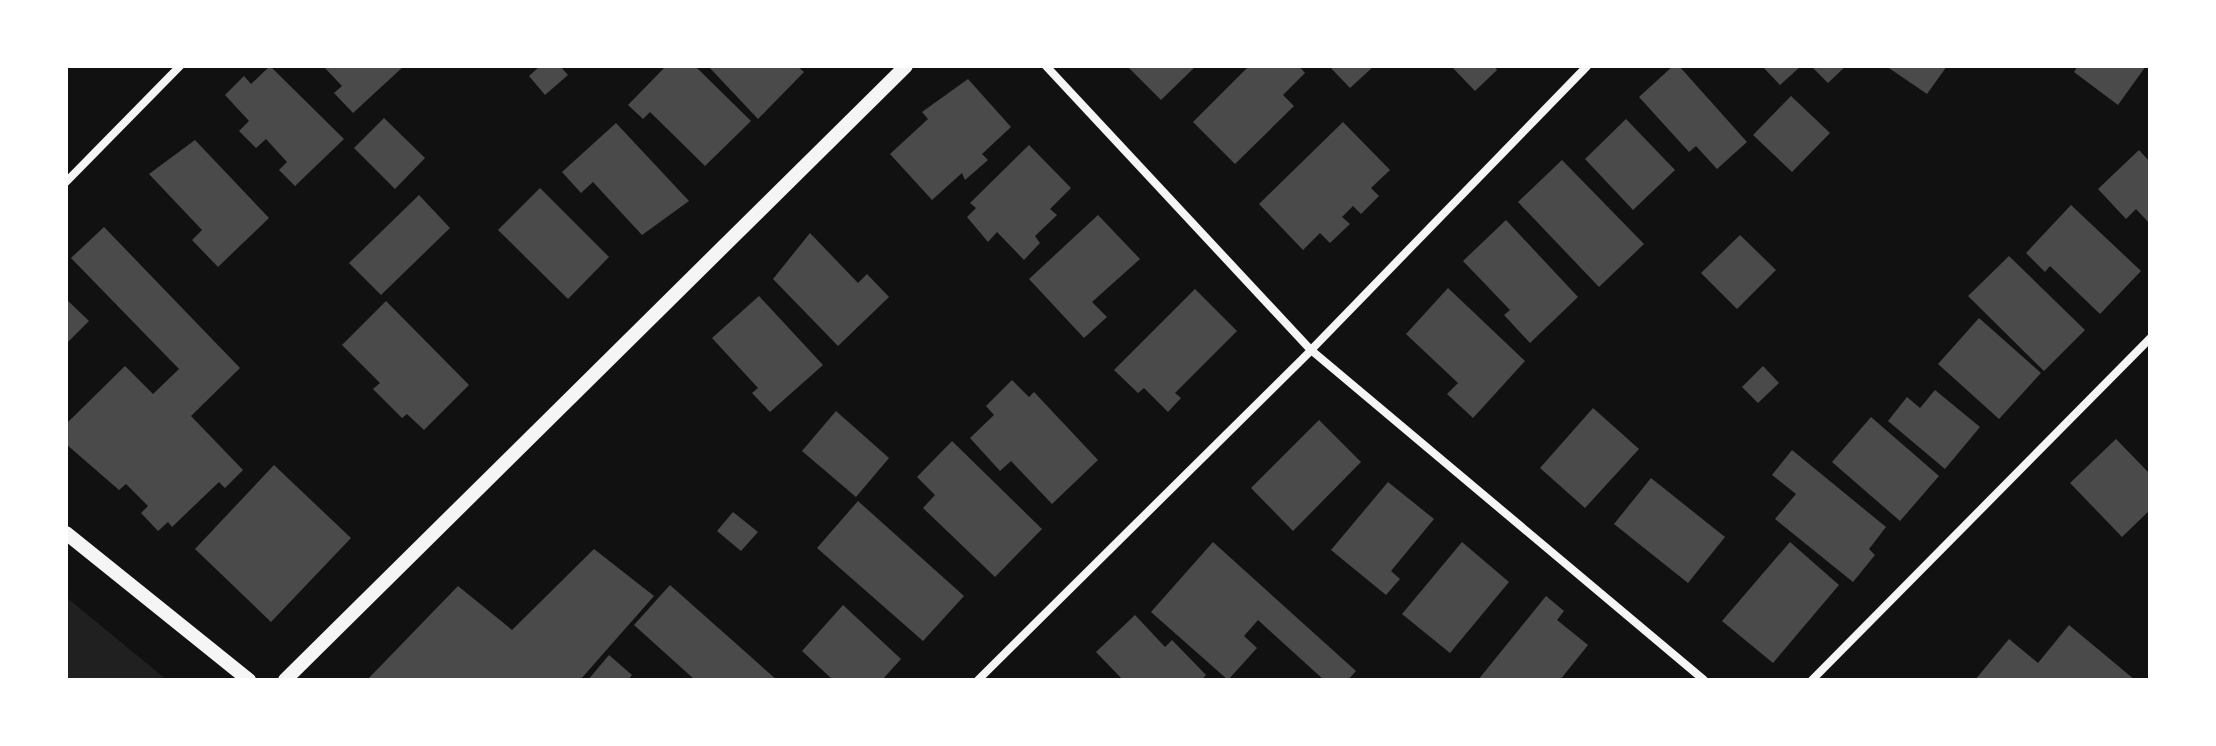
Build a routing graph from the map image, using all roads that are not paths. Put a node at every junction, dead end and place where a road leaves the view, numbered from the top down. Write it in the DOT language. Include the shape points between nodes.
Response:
graph roads {
  1 [pos="180,66"];
  2 [pos="906,66"];
  3 [pos="1046,66"];
  4 [pos="1587,66"];
  5 [pos="66,182"];
  6 [pos="2150,338"];
  7 [pos="1311,350"];
  8 [pos="66,533"];
  9 [pos="249,680"];
  10 [pos="285,680"];
  11 [pos="978,680"];
  12 [pos="1704,680"];
  13 [pos="1812,680"];
  1 -- 5 [label="street"];
  2 -- 10 [label="street"];
  3 -- 7 [label="street"];
  4 -- 7 [label="street"];
  6 -- 13 [label="street"];
  7 -- 11 [label="street"];
  7 -- 12 [label="street"];
  8 -- 9 [label="street"];
}
